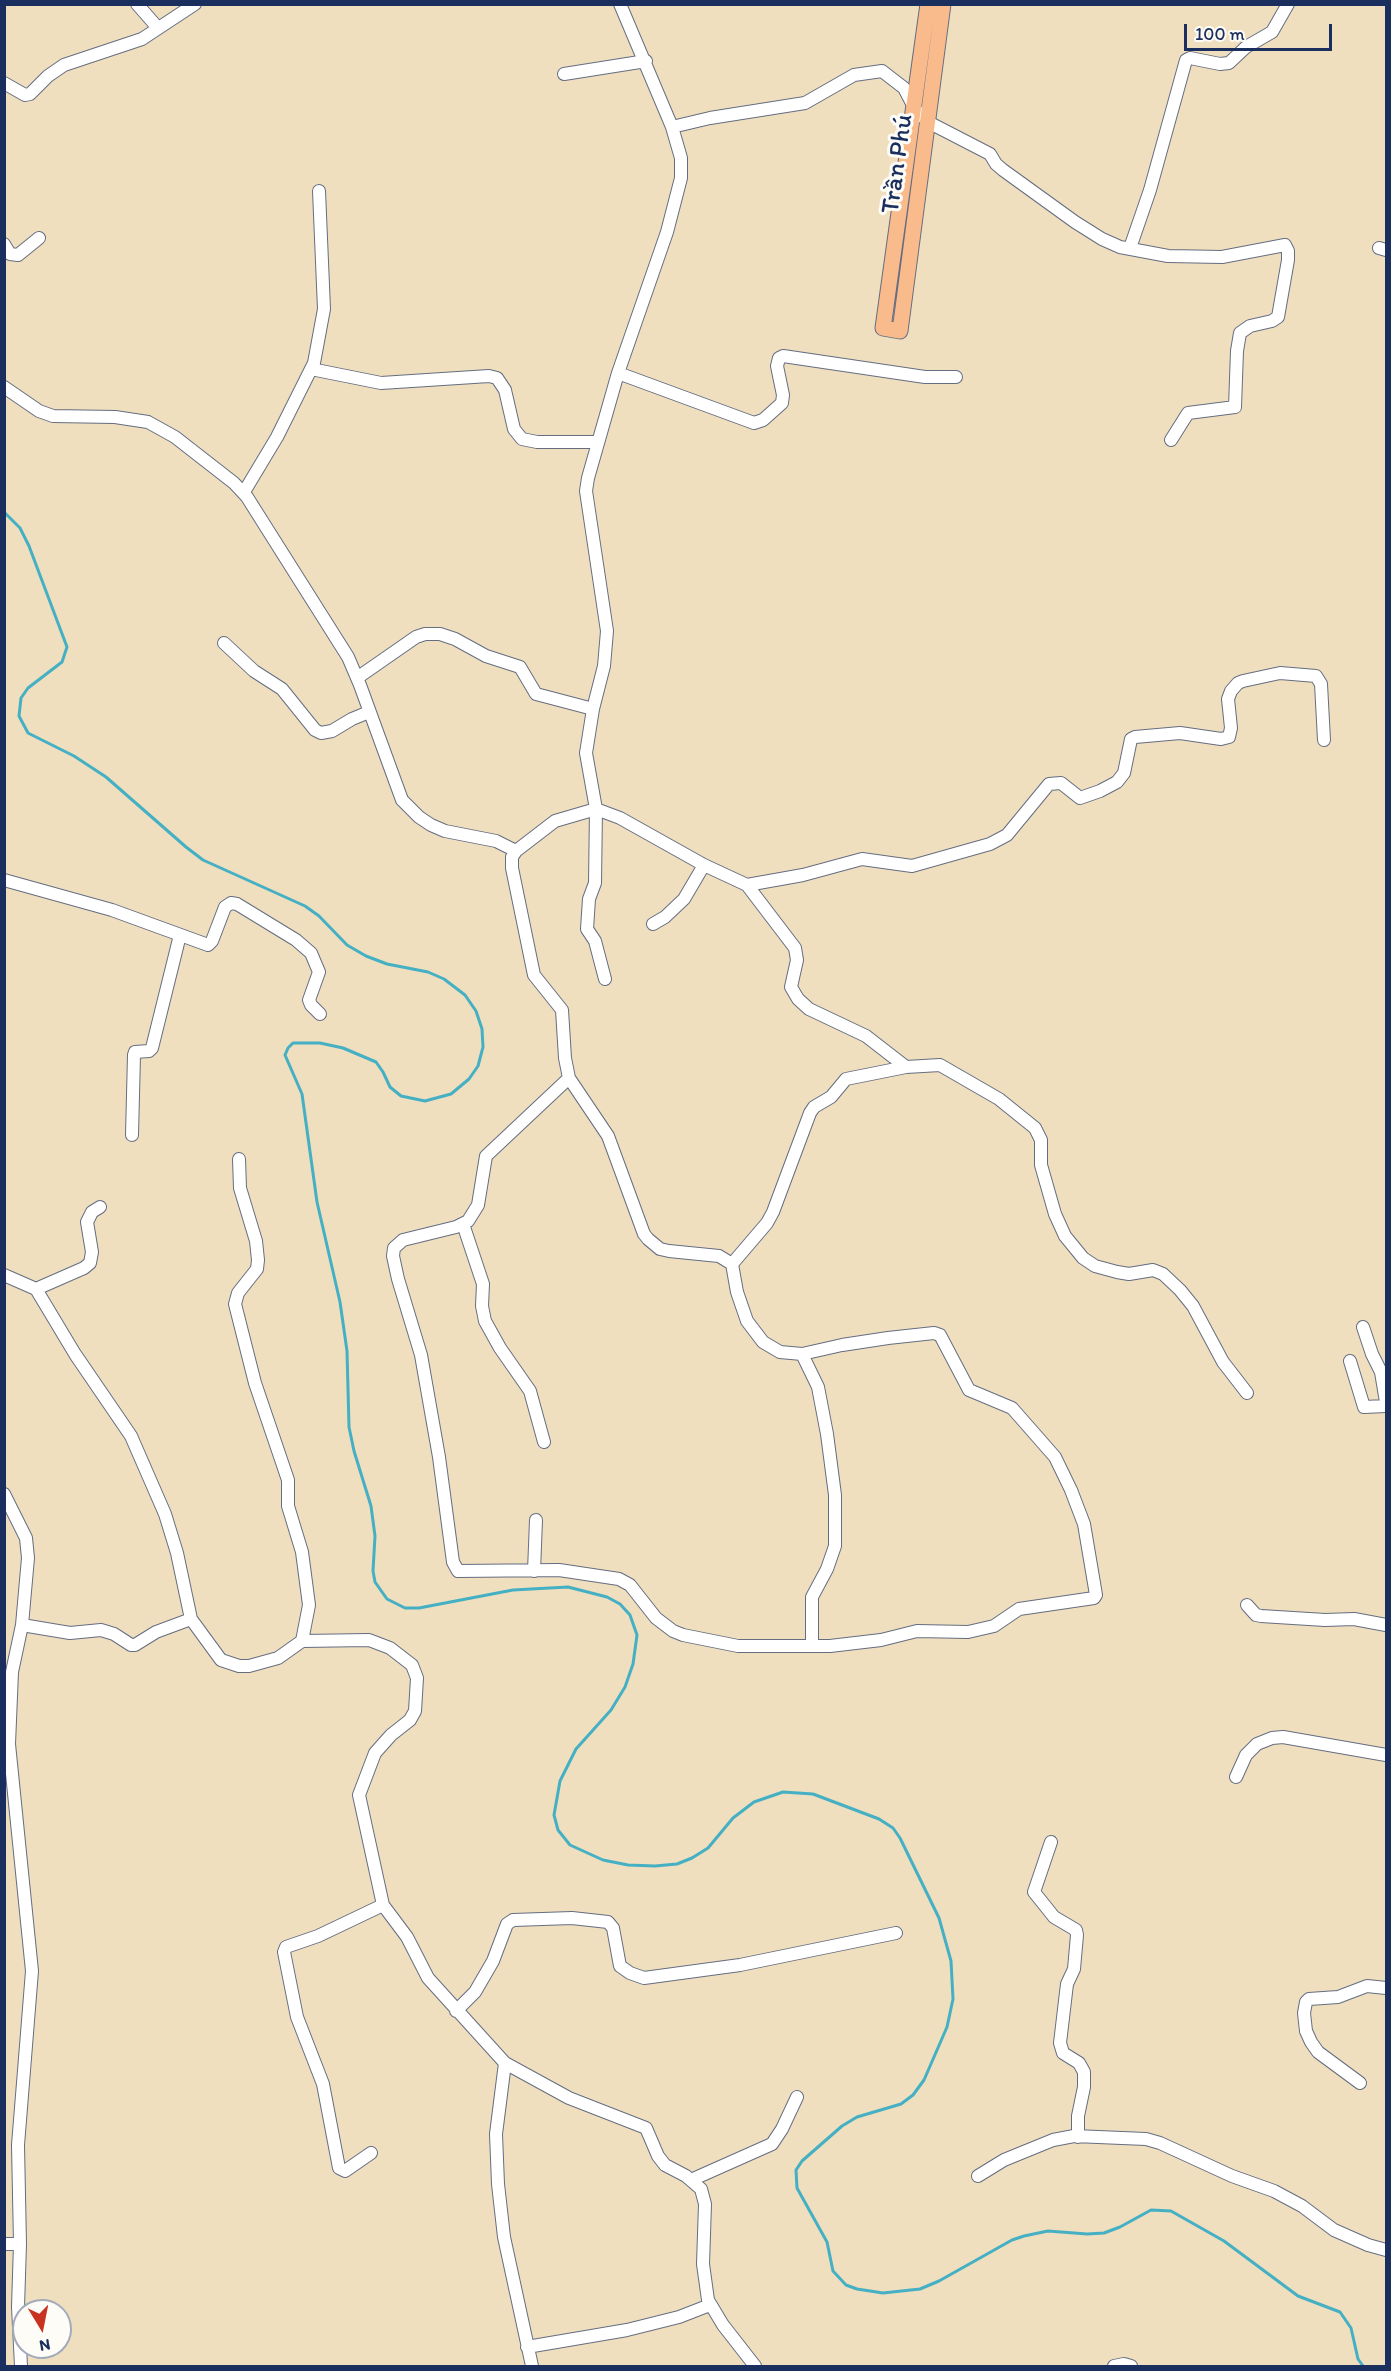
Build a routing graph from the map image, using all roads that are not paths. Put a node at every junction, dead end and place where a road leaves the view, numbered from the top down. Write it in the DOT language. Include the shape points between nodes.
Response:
graph roads {
  1 [pos="137,4"];
  2 [pos="620,4"];
  3 [pos="928,4"];
  4 [pos="943,4"];
  5 [pos="1288,4"];
  6 [pos="194,5"];
  7 [pos="158,28"];
  8 [pos="646,61"];
  9 [pos="564,74"];
  10 [pos="4,84"];
  11 [pos="915,109"];
  12 [pos="928,122"];
  13 [pos="672,127"];
  14 [pos="319,191"];
  15 [pos="39,238"];
  16 [pos="4,244"];
  17 [pos="1130,248"];
  18 [pos="311,369"];
  19 [pos="618,373"];
  20 [pos="956,377"];
  21 [pos="4,387"];
  22 [pos="1171,440"];
  23 [pos="598,442"];
  24 [pos="244,492"];
  25 [pos="224,643"];
  26 [pos="357,678"];
  27 [pos="593,709"];
  28 [pos="369,712"];
  29 [pos="1324,740"];
  30 [pos="596,809"];
  31 [pos="516,851"];
  32 [pos="704,865"];
  33 [pos="4,880"];
  34 [pos="747,885"];
  35 [pos="652,924"];
  36 [pos="180,935"];
  37 [pos="605,979"];
  38 [pos="320,1014"];
  39 [pos="906,1067"];
  40 [pos="569,1078"];
  41 [pos="132,1135"];
  42 [pos="239,1160"];
  43 [pos="100,1207"];
  44 [pos="463,1224"];
  45 [pos="732,1264"];
  46 [pos="4,1275"];
  47 [pos="36,1289"];
  48 [pos="1363,1327"];
  49 [pos="802,1354"];
  50 [pos="1350,1361"];
  51 [pos="1247,1393"];
  52 [pos="1386,1404"];
  53 [pos="544,1442"];
  54 [pos="4,1494"];
  55 [pos="536,1520"];
  56 [pos="534,1570"];
  57 [pos="1248,1605"];
  58 [pos="191,1619"];
  59 [pos="22,1625"];
  60 [pos="1386,1625"];
  61 [pos="302,1641"];
  62 [pos="812,1646"];
  63 [pos="1386,1755"];
  64 [pos="1236,1777"];
  65 [pos="9,1810"];
  66 [pos="1051,1842"];
  67 [pos="383,1905"];
  68 [pos="896,1933"];
  69 [pos="1386,1988"];
  70 [pos="456,2011"];
  71 [pos="505,2063"];
  72 [pos="1360,2083"];
  73 [pos="797,2097"];
  74 [pos="1078,2137"];
  75 [pos="371,2153"];
  76 [pos="978,2176"];
  77 [pos="692,2180"];
  78 [pos="4,2244"];
  79 [pos="21,2244"];
  80 [pos="1386,2250"];
  81 [pos="710,2305"];
  82 [pos="527,2347"];
  83 [pos="21,2367"];
  84 [pos="532,2367"];
  85 [pos="755,2367"];
  86 [pos="1114,2367"];
  87 [pos="1131,2367"];
  1 -- 7 [label="street"];
  2 -- 8 [label="street"];
  3 -- 11 [label="main road, Trần Phú"];
  4 -- 12 [label="main road, Trần Phú"];
  5 -- 17 [label="street" via="1272,32 1246,46 1229,63 1186,60"];
  6 -- 7 [label="street"];
  7 -- 10 [label="street" via="142,39 64,65 30,94"];
  8 -- 9 [label="street"];
  8 -- 13 [label="street"];
  11 -- 12 [label="street"];
  11 -- 12 [label="main road, Trần Phú" via="883,328 900,331"];
  11 -- 13 [label="street" via="904,88 887,74 876,71 854,75 805,103"];
  12 -- 17 [label="street" via="990,154 1003,170 1102,239"];
  13 -- 19 [label="street" via="681,158 681,178 668,232"];
  14 -- 18 [label="street" via="324,309"];
  15 -- 16 [label="street" via="18,255 10,254"];
  17 -- 22 [label="street" via="1193,257 1236,256 1282,244 1288,251 1278,316 1240,333 1235,407 1188,412"];
  18 -- 23 [label="street" via="381,383 497,378 505,390 514,429 522,439"];
  18 -- 24 [label="street"];
  19 -- 20 [label="street" via="754,423 782,404 777,366 783,356 925,377"];
  19 -- 23 [label="street"];
  21 -- 24 [label="street" via="53,416 148,422 182,442"];
  23 -- 27 [label="street" via="586,502 607,631 604,666"];
  24 -- 26 [label="street" via="305,586"];
  25 -- 28 [label="street" via="254,671 282,688 321,733"];
  26 -- 27 [label="street" via="416,637 440,634 520,667 537,694"];
  26 -- 28 [label="street"];
  27 -- 30 [label="street" via="586,753"];
  28 -- 31 [label="street" via="399,796 409,808 445,831 496,841"];
  29 -- 34 [label="street" via="1321,684 1316,676 1280,673 1243,681 1228,699 1232,728 1229,737 1221,740 1180,733 1135,737 1124,773 1117,782 1080,798 1061,783 1049,784 1007,835 990,844 912,866 862,859"];
  30 -- 31 [label="street" via="555,821"];
  30 -- 32 [label="street" via="620,818"];
  30 -- 37 [label="street" via="595,883 589,899 587,929 596,941"];
  31 -- 40 [label="street" via="512,868 534,975 562,1010"];
  32 -- 34 [label="street"];
  32 -- 35 [label="street" via="684,899"];
  33 -- 36 [label="street" via="112,910"];
  34 -- 39 [label="street" via="795,948 797,960 791,987 798,999 809,1009 866,1036"];
  36 -- 38 [label="street" via="208,945 225,908 237,904 311,953 319,972 309,1000"];
  36 -- 41 [label="street" via="152,1048 134,1055"];
  39 -- 45 [label="street" via="846,1079 831,1097 814,1107 774,1212"];
  39 -- 51 [label="street" via="946,1066 999,1099 1035,1128 1041,1140 1047,1192 1065,1236 1095,1266 1129,1274 1154,1270 1163,1274 1193,1306 1223,1362"];
  40 -- 44 [label="street" via="486,1156 478,1205"];
  40 -- 45 [label="street" via="608,1136 648,1239 660,1249 718,1256"];
  42 -- 61 [label="street" via="240,1188 258,1260 257,1269 238,1293 235,1304 255,1383 288,1480 289,1511 302,1552 309,1605"];
  43 -- 47 [label="street" via="87,1222 90,1263"];
  44 -- 53 [label="street" via="483,1284 486,1321 530,1391"];
  44 -- 56 [label="street" via="400,1241 393,1256 424,1373 453,1562 459,1571"];
  45 -- 49 [label="street" via="736,1292 753,1331 772,1349"];
  46 -- 47 [label="street"];
  47 -- 58 [label="street" via="131,1436 165,1514"];
  48 -- 52 [label="street" via="1381,1372"];
  49 -- 62 [label="street" via="814,1376 822,1405 835,1495 835,1546 812,1597"];
  49 -- 62 [label="street" via="888,1338 940,1335 969,1390 1012,1408 1055,1457 1084,1524 1096,1595 1089,1600 1019,1609 986,1629 917,1631 881,1640"];
  50 -- 52 [label="street" via="1364,1407"];
  54 -- 59 [label="street" via="22,1525 28,1548"];
  55 -- 56 [label="street"];
  56 -- 62 [label="street" via="575,1571 619,1579 637,1592 656,1618 683,1635 738,1646"];
  57 -- 60 [label="street" via="1261,1616 1354,1619"];
  58 -- 59 [label="street" via="135,1645 101,1630 70,1633"];
  58 -- 61 [label="street" via="220,1660 239,1666 278,1658"];
  59 -- 65 [label="street" via="12,1672 9,1713"];
  61 -- 67 [label="street" via="379,1642 399,1653 416,1671 415,1711 375,1753 359,1795"];
  63 -- 64 [label="street" via="1272,1738 1257,1744 1246,1755"];
  65 -- 79 [label="street" via="32,1971 18,2145"];
  66 -- 74 [label="street" via="1034,1892 1054,1917 1076,1930 1077,1935 1060,2043 1063,2053 1079,2063 1084,2072"];
  67 -- 70 [label="street" via="407,1937 424,1974"];
  67 -- 75 [label="street" via="286,1947 284,1952 297,2017 323,2084 339,2168 345,2171"];
  68 -- 70 [label="street" via="740,1965 644,1978 620,1966 613,1928 608,1922 572,1918 513,1920 507,1924 493,1961 475,1992"];
  69 -- 72 [label="street" via="1367,1986 1338,1997 1306,2002 1306,2031 1311,2042 1326,2059"];
  70 -- 71 [label="street"];
  71 -- 77 [label="street" via="569,2098 646,2128 665,2165"];
  71 -- 82 [label="street" via="496,2134 498,2184 504,2237"];
  73 -- 77 [label="street" via="772,2144"];
  74 -- 76 [label="street" via="1027,2149"];
  74 -- 80 [label="street" via="1160,2143 1274,2191 1334,2230"];
  77 -- 81 [label="street" via="704,2196 703,2264"];
  78 -- 79 [label="street"];
  79 -- 83 [label="street"];
  81 -- 82 [label="street" via="627,2330"];
  81 -- 85 [label="street"];
  82 -- 84 [label="street"];
  86 -- 87 [label="street"];
}
